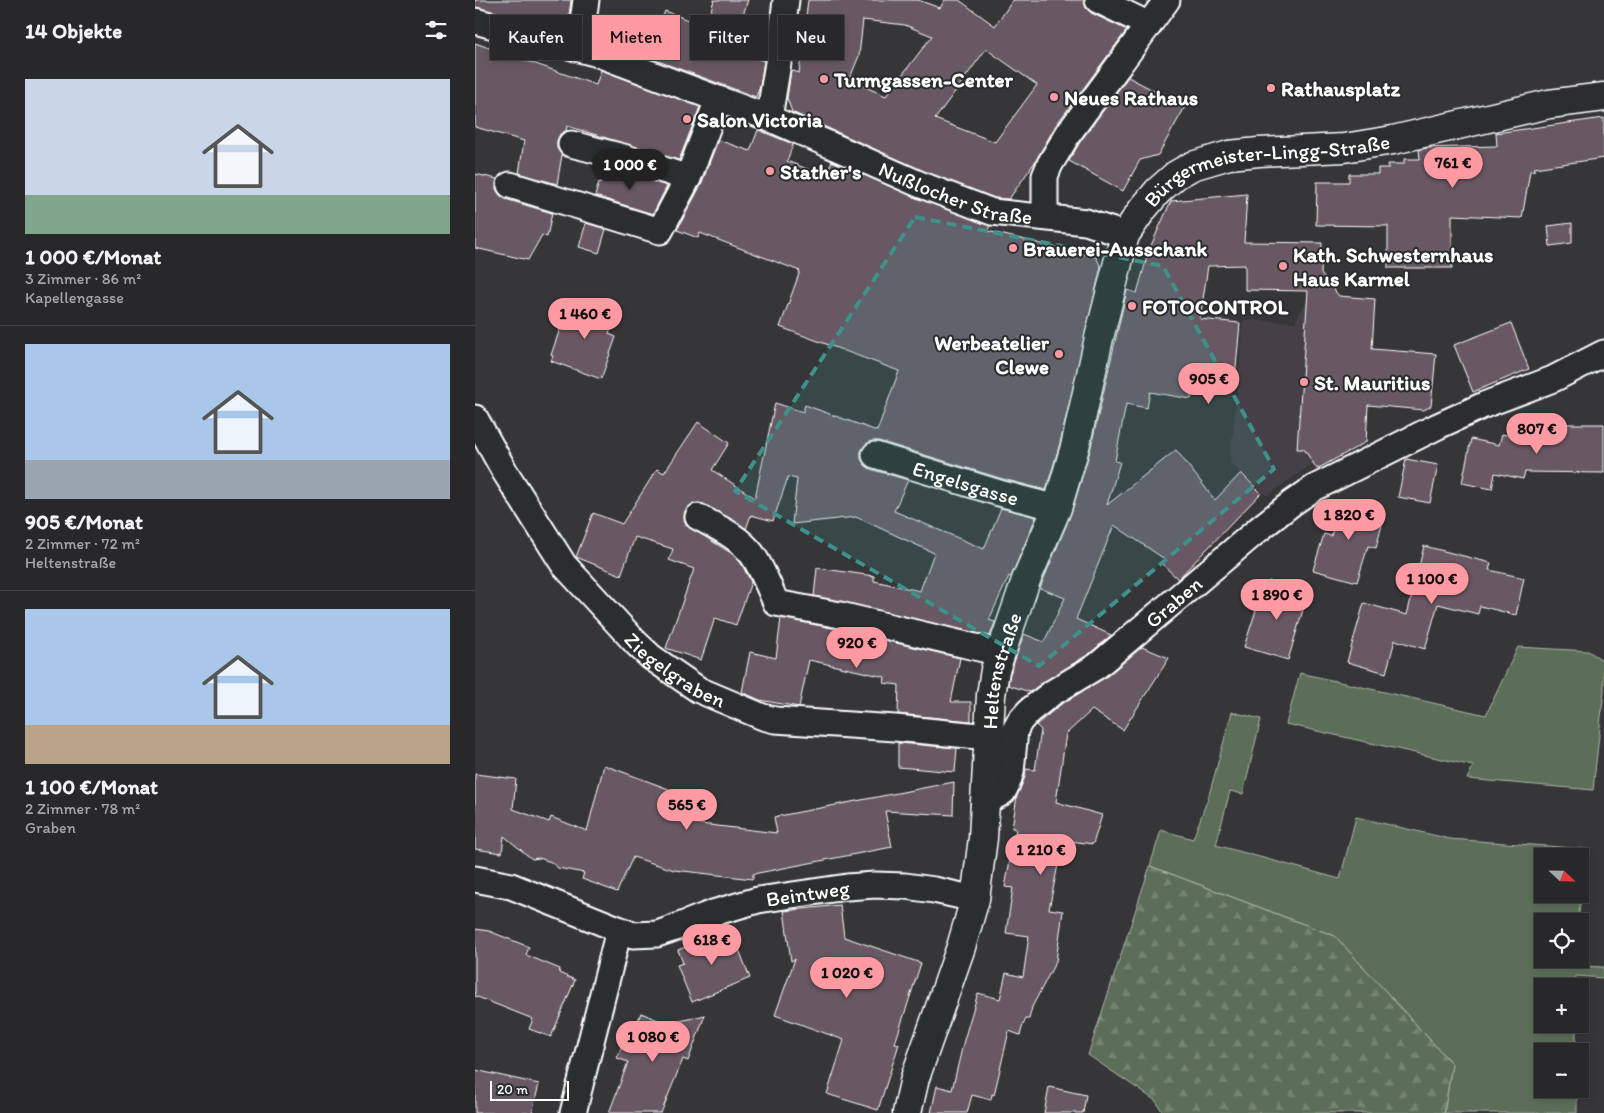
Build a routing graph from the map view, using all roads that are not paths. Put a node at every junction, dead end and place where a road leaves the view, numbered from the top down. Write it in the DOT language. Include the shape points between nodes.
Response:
graph roads {
  1 [pos="586,0"];
  2 [pos="786,0"];
  3 [pos="1098,0"];
  4 [pos="1167,0"];
  5 [pos="475,21"];
  6 [pos="490,25"];
  7 [pos="1149,25"];
  8 [pos="582,27"];
  9 [pos="582,49"];
  10 [pos="1604,97"];
  11 [pos="718,100"];
  12 [pos="769,118"];
  13 [pos="571,144"];
  14 [pos="688,178"];
  15 [pos="510,185"];
  16 [pos="1045,217"];
  17 [pos="1125,236"];
  18 [pos="1604,353"];
  19 [pos="475,418"];
  20 [pos="875,455"];
  21 [pos="1057,508"];
  22 [pos="698,517"];
  23 [pos="1000,653"];
  24 [pos="989,737"];
  25 [pos="984,803"];
  26 [pos="475,879"];
  27 [pos="975,899"];
  28 [pos="619,930"];
  29 [pos="573,1113"];
  30 [pos="907,1113"];
  1 -- 8 [label="street"];
  2 -- 12 [label="street"];
  3 -- 7 [label="street"];
  4 -- 7 [label="street"];
  5 -- 6 [label="street, Nußlocher Straße"];
  7 -- 16 [label="street" via="1049,164 1045,176"];
  9 -- 11 [label="street, Nußlocher Straße"];
  10 -- 17 [label="street, Bürgermeister-Lingg-Straße" via="1549,104 1381,142 1229,155 1210,160 1192,166 1159,191"];
  11 -- 12 [label="street, Nußlocher Straße"];
  11 -- 14 [label="street"];
  12 -- 16 [label="street, Nußlocher Straße" via="991,212"];
  13 -- 14 [label="street"];
  14 -- 15 [label="street" via="660,231"];
  16 -- 17 [label="street, Nußlocher Straße" via="1087,222"];
  17 -- 21 [label="street, Heltenstraße"];
  18 -- 25 [label="street, Graben" via="1553,379 1453,419 1314,488 1292,503 1097,666 1029,711 1015,730 1007,784 1003,792"];
  19 -- 24 [label="street, Ziegelgraben" via="505,472 571,573 644,651 699,690 775,720"];
  20 -- 21 [label="street, Engelsgasse"];
  21 -- 23 [label="street, Heltenstraße" via="1026,580"];
  22 -- 23 [label="street" via="728,533 753,555 776,603"];
  23 -- 24 [label="street, Heltenstraße" via="991,695"];
  24 -- 25 [label="street, Heltenstraße"];
  25 -- 27 [label="street, Heltenstraße"];
  26 -- 28 [label="street, Beintweg" via="511,886"];
  27 -- 28 [label="street, Beintweg" via="905,886 847,887 758,900 657,934 633,935"];
  27 -- 30 [label="street, Heltenstraße" via="915,1078"];
  28 -- 29 [label="street"];
}
